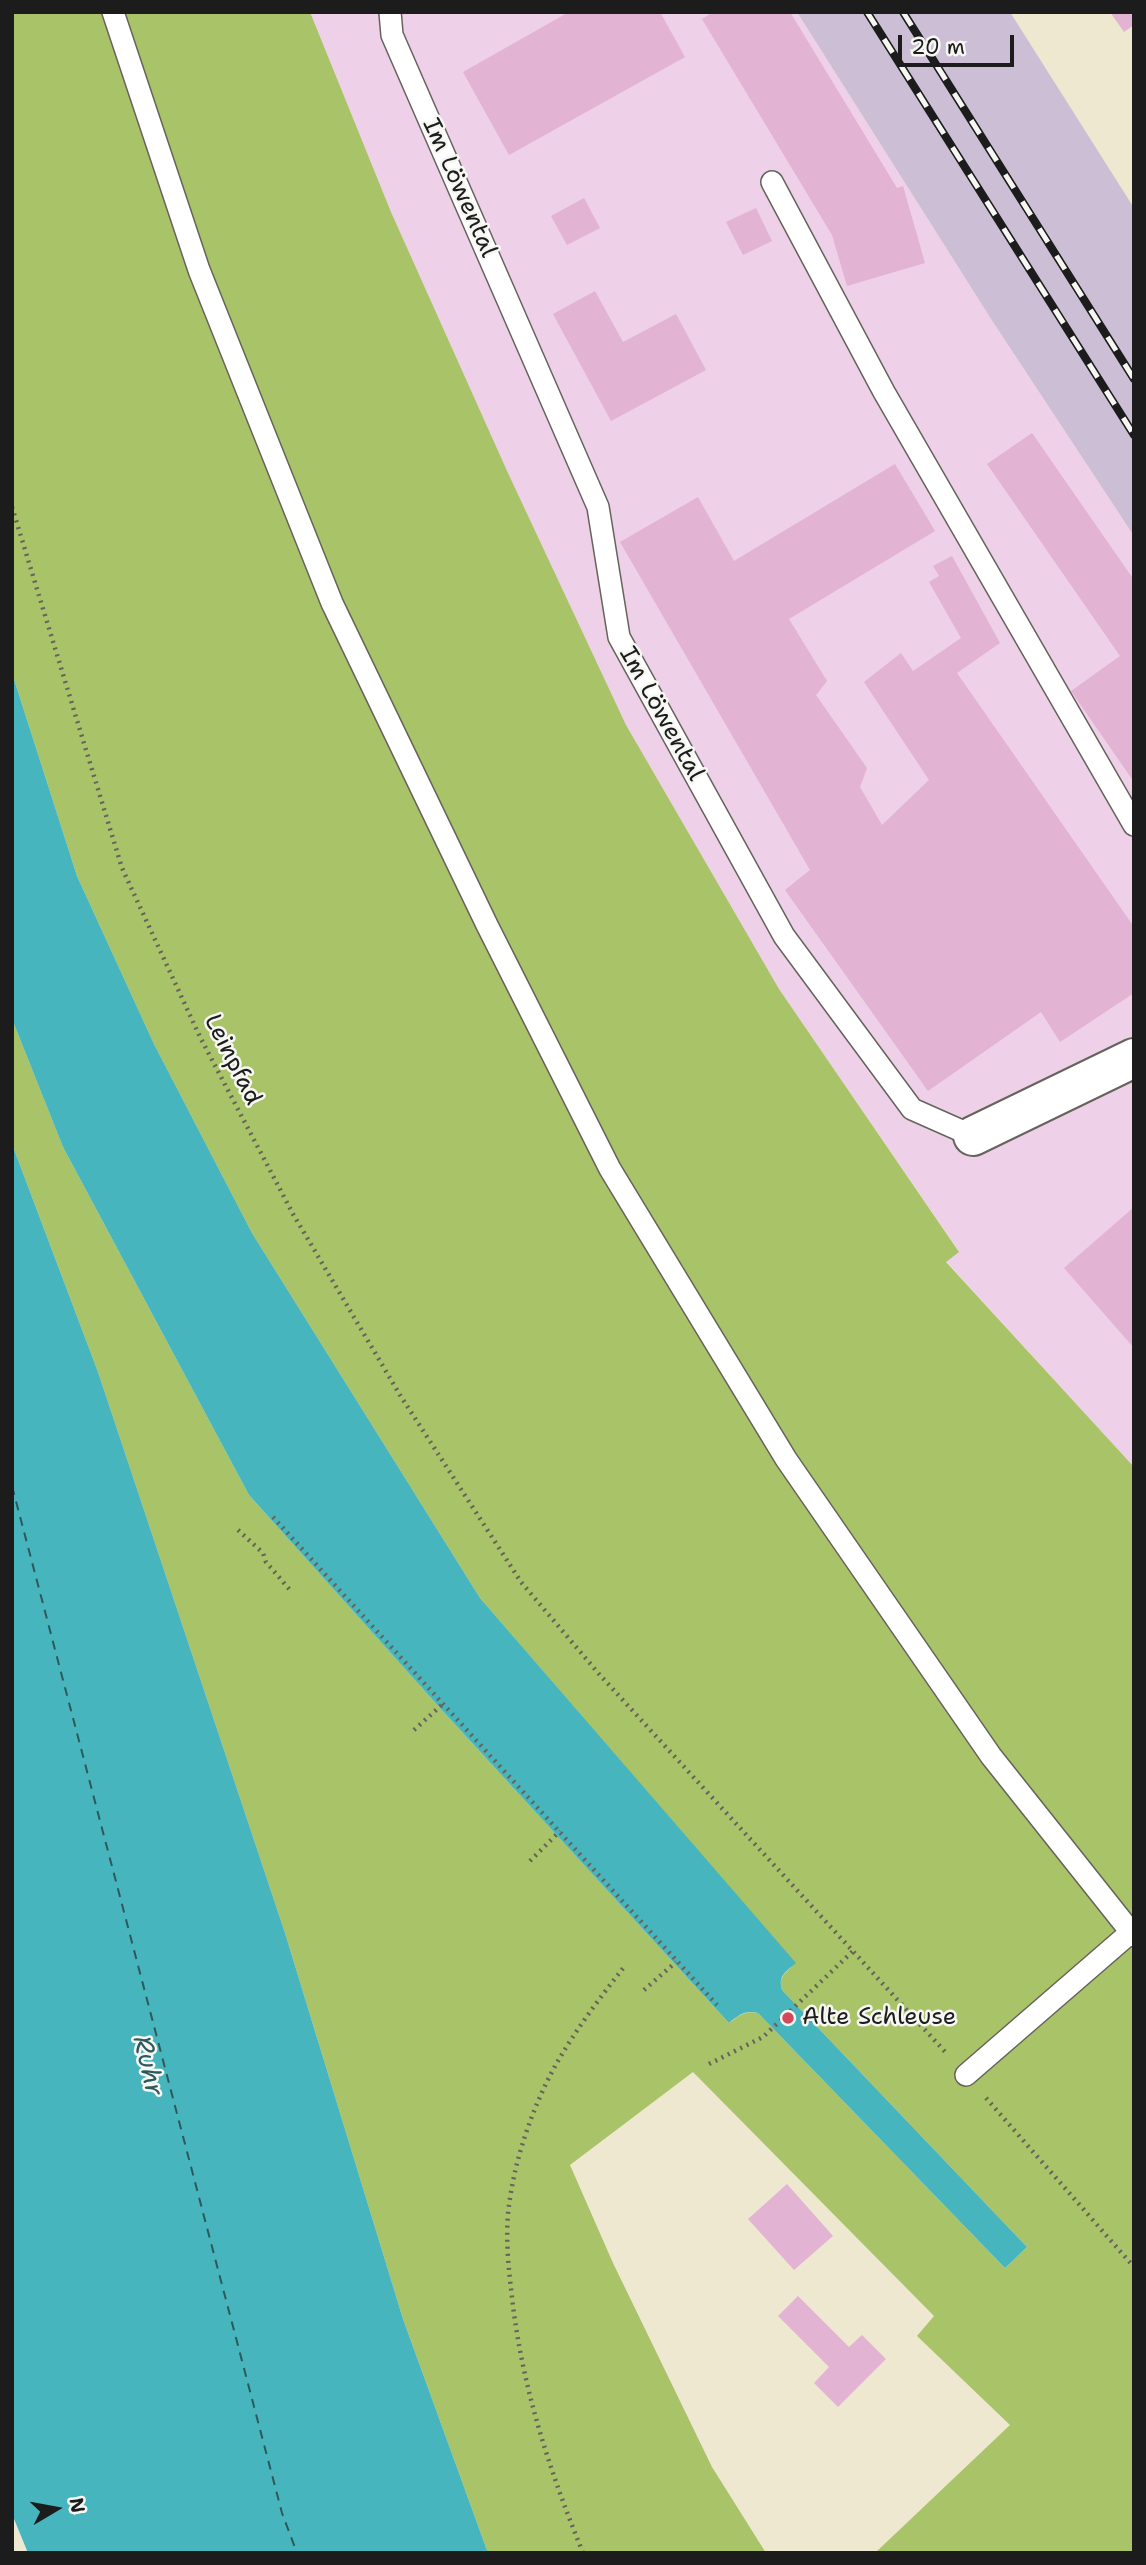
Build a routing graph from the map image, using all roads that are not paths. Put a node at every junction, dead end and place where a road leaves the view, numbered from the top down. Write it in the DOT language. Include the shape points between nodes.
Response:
graph roads {
  1 [pos="113,12"];
  2 [pos="390,12"];
  3 [pos="772,182"];
  4 [pos="1134,825"];
  5 [pos="1134,1058"];
  6 [pos="973,1136"];
  7 [pos="1132,1934"];
  8 [pos="966,2075"];
  1 -- 7 [label="lane" via="199,270 332,603 610,1169 786,1459 991,1756"];
  2 -- 6 [label="lane, Im Löwental" via="392,35 598,507 619,637 784,936 912,1109"];
  3 -- 4 [label="lane" via="884,392"];
  5 -- 6 [label="street, Im Löwental"];
  7 -- 8 [label="lane"];
}
